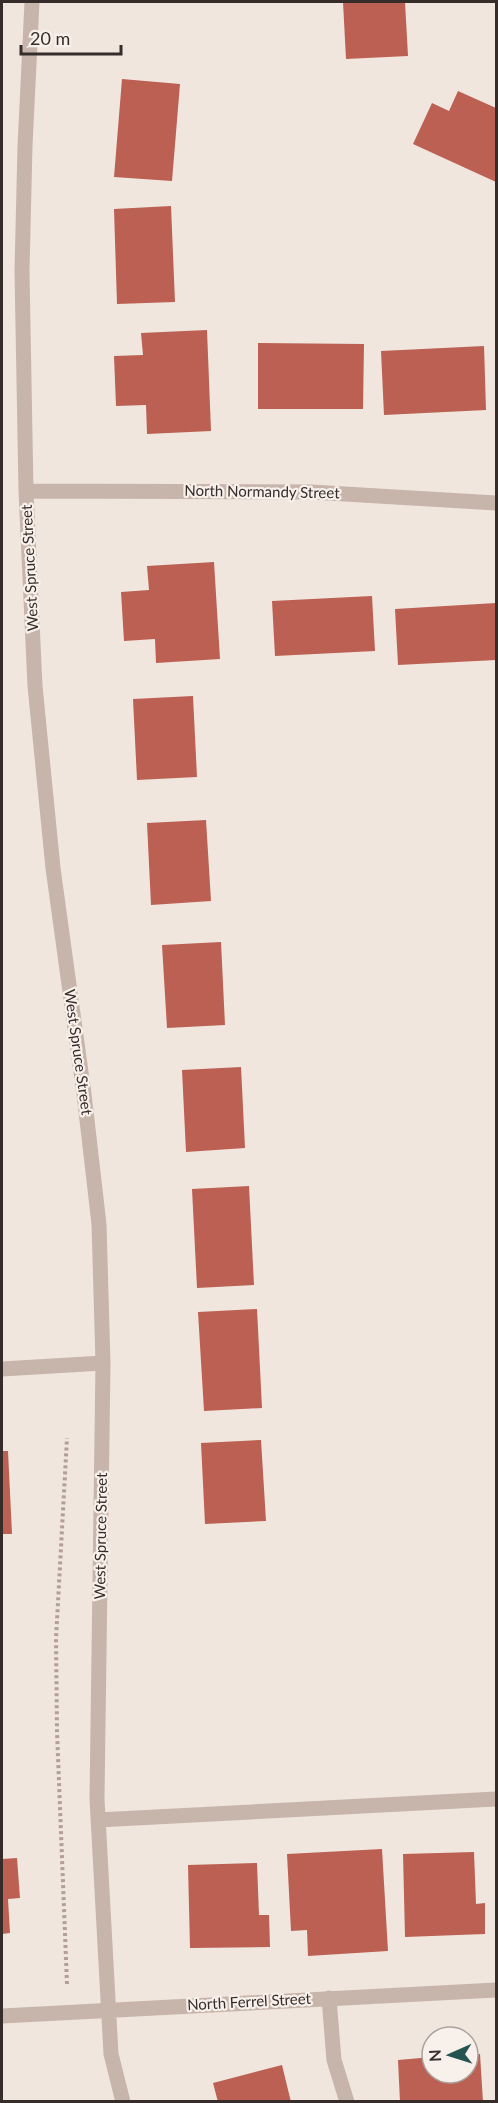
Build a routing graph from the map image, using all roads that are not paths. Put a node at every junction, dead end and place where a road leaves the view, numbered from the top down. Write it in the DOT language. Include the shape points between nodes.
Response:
graph roads {
  1 [pos="32,2"];
  2 [pos="26,491"];
  3 [pos="496,503"];
  4 [pos="103,1363"];
  5 [pos="2,1369"];
  6 [pos="496,1799"];
  7 [pos="98,1820"];
  8 [pos="496,1990"];
  9 [pos="329,1998"];
  10 [pos="109,2010"];
  11 [pos="2,2016"];
  12 [pos="123,2102"];
  13 [pos="347,2102"];
  1 -- 2 [label="street, West Spruce Street" via="22,271"];
  2 -- 3 [label="street, North Normandy Street" via="311,492"];
  2 -- 4 [label="street, West Spruce Street" via="35,686 53,868 99,1224"];
  4 -- 5 [label="street"];
  4 -- 7 [label="street, West Spruce Street"];
  6 -- 7 [label="street"];
  7 -- 10 [label="street, West Spruce Street"];
  8 -- 9 [label="street, North Ferrel Street"];
  9 -- 10 [label="street, North Ferrel Street"];
  9 -- 13 [label="street" via="334,2060"];
  10 -- 11 [label="street, North Ferrel Street"];
  10 -- 12 [label="street, West Spruce Street" via="111,2054"];
}
